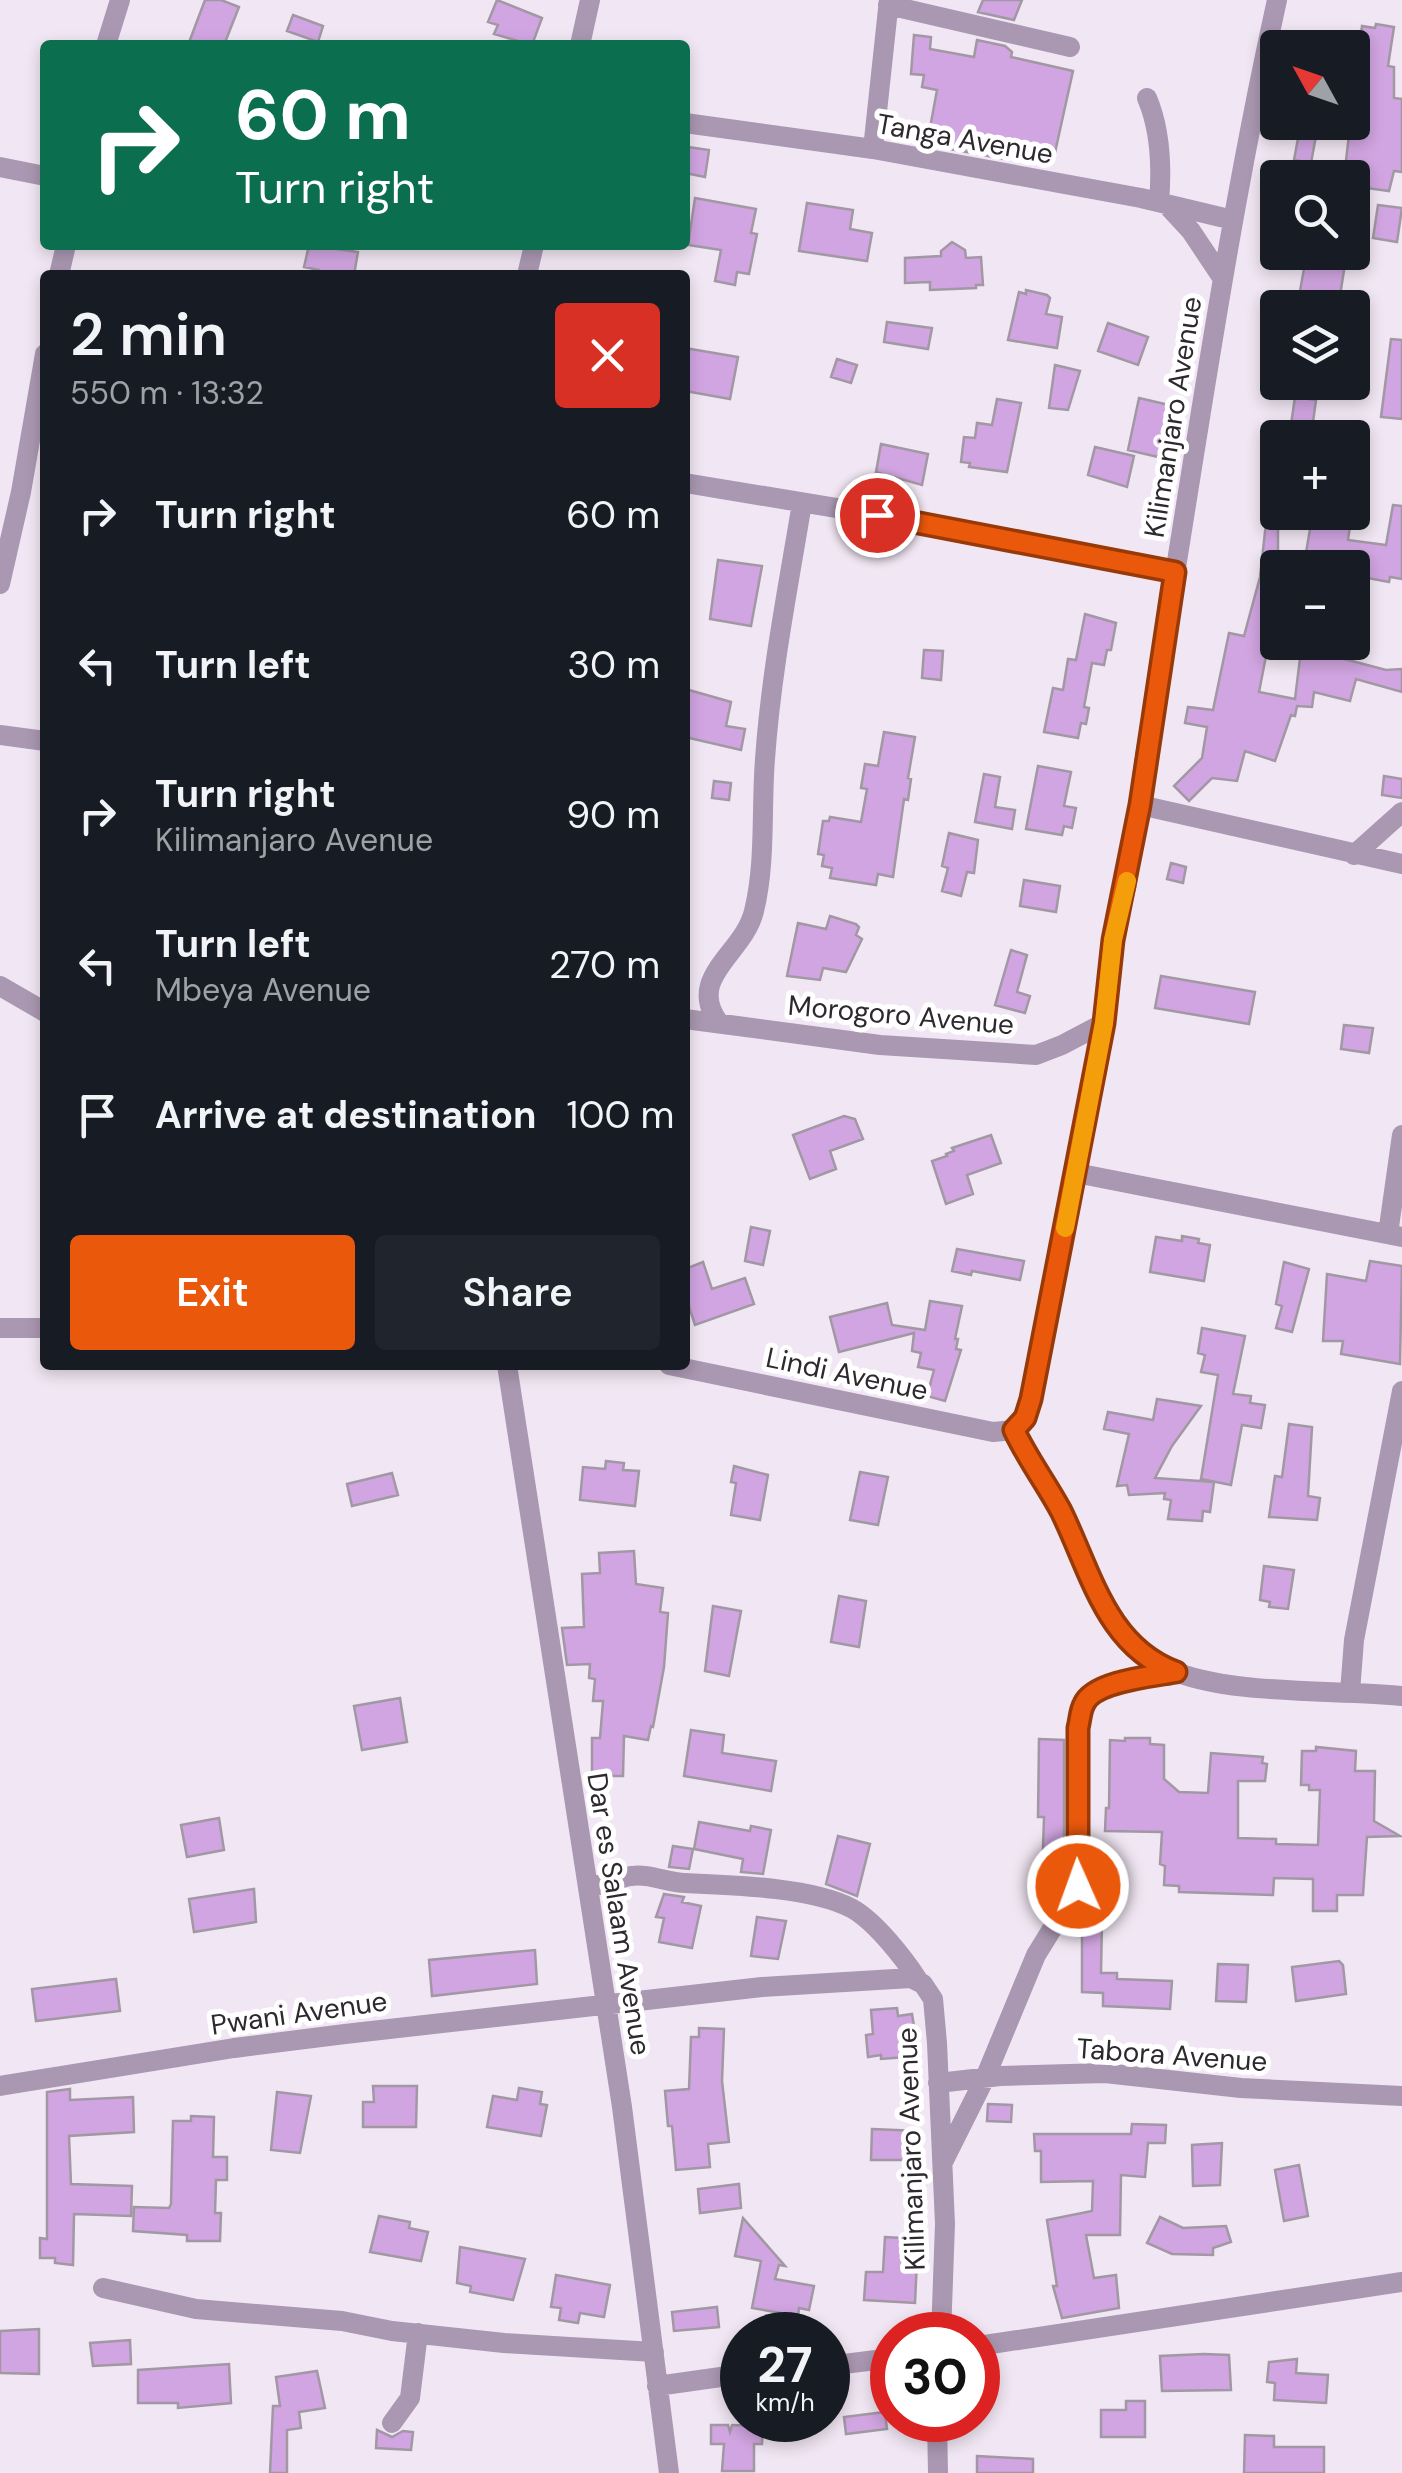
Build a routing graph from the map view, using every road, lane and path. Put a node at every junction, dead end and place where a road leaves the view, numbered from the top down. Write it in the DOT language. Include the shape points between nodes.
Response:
graph roads {
  1 [pos="120,0"];
  2 [pos="590,0"];
  3 [pos="1277,0"];
  4 [pos="888,2"];
  5 [pos="108,40"];
  6 [pos="581,40"];
  7 [pos="1070,47"];
  8 [pos="1147,98"];
  9 [pos="690,124"];
  10 [pos="873,148"];
  11 [pos="0,167"];
  12 [pos="40,175"];
  13 [pos="1163,203"];
  14 [pos="1233,220"];
  15 [pos="1223,279"];
  16 [pos="40,409"];
  17 [pos="690,484"];
  18 [pos="802,503"];
  19 [pos="1175,572"];
  20 [pos="0,580"];
  21 [pos="0,736"];
  22 [pos="40,740"];
  23 [pos="1140,805"];
  24 [pos="1402,812"];
  25 [pos="1354,855"];
  26 [pos="1402,864"];
  27 [pos="0,986"];
  28 [pos="40,1009"];
  29 [pos="690,1021"];
  30 [pos="1104,1023"];
  31 [pos="719,1024"];
  32 [pos="1402,1134"];
  33 [pos="1076,1173"];
  34 [pos="1395,1235"];
  35 [pos="0,1328"];
  36 [pos="40,1328"];
  37 [pos="690,1369"];
  38 [pos="508,1370"];
  39 [pos="1402,1391"];
  40 [pos="1014,1430"];
  41 [pos="1176,1672"];
  42 [pos="1350,1692"];
  43 [pos="1402,1696"];
  44 [pos="588,1886"];
  45 [pos="918,1980"];
  46 [pos="606,2004"];
  47 [pos="985,2078"];
  48 [pos="938,2083"];
  49 [pos="0,2086"];
  50 [pos="1402,2096"];
  51 [pos="942,2164"];
  52 [pos="1402,2282"];
  53 [pos="103,2288"];
  54 [pos="943,2312"];
  55 [pos="418,2334"];
  56 [pos="1000,2343"];
  57 [pos="654,2352"];
  58 [pos="720,2377"];
  59 [pos="657,2386"];
  60 [pos="392,2423"];
  61 [pos="938,2442"];
  62 [pos="669,2473"];
  63 [pos="938,2473"];
  1 -- 5 [label="street"];
  2 -- 6 [label="street"];
  3 -- 14 [label="street, Kilimanjaro Avenue"];
  4 -- 7 [label="street"];
  4 -- 10 [label="street"];
  8 -- 13 [label="street" via="1160,149"];
  9 -- 10 [label="street, Tanga Avenue"];
  10 -- 13 [label="street, Tanga Avenue"];
  11 -- 12 [label="street"];
  13 -- 14 [label="street, Tanga Avenue"];
  13 -- 15 [label="street"];
  14 -- 15 [label="street, Kilimanjaro Avenue"];
  15 -- 19 [label="street, Kilimanjaro Avenue"];
  16 -- 20 [label="street"];
  17 -- 18 [label="street"];
  18 -- 19 [label="street"];
  18 -- 31 [label="street" via="765,758 759,888 746,935 709,984 707,1001"];
  19 -- 23 [label="street, Kilimanjaro Avenue"];
  21 -- 22 [label="street"];
  23 -- 25 [label="street"];
  23 -- 30 [label="street, Kilimanjaro Avenue"];
  24 -- 25 [label="street"];
  25 -- 26 [label="street"];
  27 -- 28 [label="street"];
  29 -- 31 [label="street, Morogoro Avenue"];
  30 -- 31 [label="street, Morogoro Avenue" via="1036,1055 880,1045"];
  30 -- 33 [label="street, Kilimanjaro Avenue"];
  32 -- 34 [label="street"];
  33 -- 34 [label="street"];
  33 -- 40 [label="street, Kilimanjaro Avenue" via="1031,1399"];
  35 -- 36 [label="street"];
  37 -- 40 [label="street, Lindi Avenue" via="993,1432"];
  38 -- 44 [label="street, Dar es Salaam Avenue"];
  39 -- 42 [label="street"];
  40 -- 41 [label="street" via="1103,1606 1136,1648"];
  41 -- 42 [label="street"];
  41 -- 47 [label="street" via="1096,1690 1084,1704 1078,1728 1078,1886 1036,1955"];
  42 -- 43 [label="street"];
  44 -- 45 [label="street, Kilimanjaro Avenue" via="636,1875 826,1898 858,1912"];
  44 -- 46 [label="street, Dar es Salaam Avenue"];
  45 -- 46 [label="street"];
  45 -- 48 [label="street, Kilimanjaro Avenue" via="933,2000"];
  46 -- 49 [label="street, Pwani Avenue" via="234,2048"];
  46 -- 57 [label="street, Dar es Salaam Avenue"];
  47 -- 48 [label="street, Tabora Avenue"];
  47 -- 50 [label="street, Tabora Avenue" via="1130,2074 1240,2088"];
  47 -- 51 [label="street"];
  48 -- 51 [label="street, Kilimanjaro Avenue"];
  51 -- 54 [label="street, Kilimanjaro Avenue"];
  52 -- 56 [label="street"];
  53 -- 55 [label="street" via="196,2310"];
  55 -- 57 [label="street"];
  55 -- 60 [label="street" via="410,2398"];
  57 -- 59 [label="street, Dar es Salaam Avenue"];
  58 -- 59 [label="street"];
  59 -- 62 [label="street, Dar es Salaam Avenue"];
  61 -- 63 [label="street"];
}
